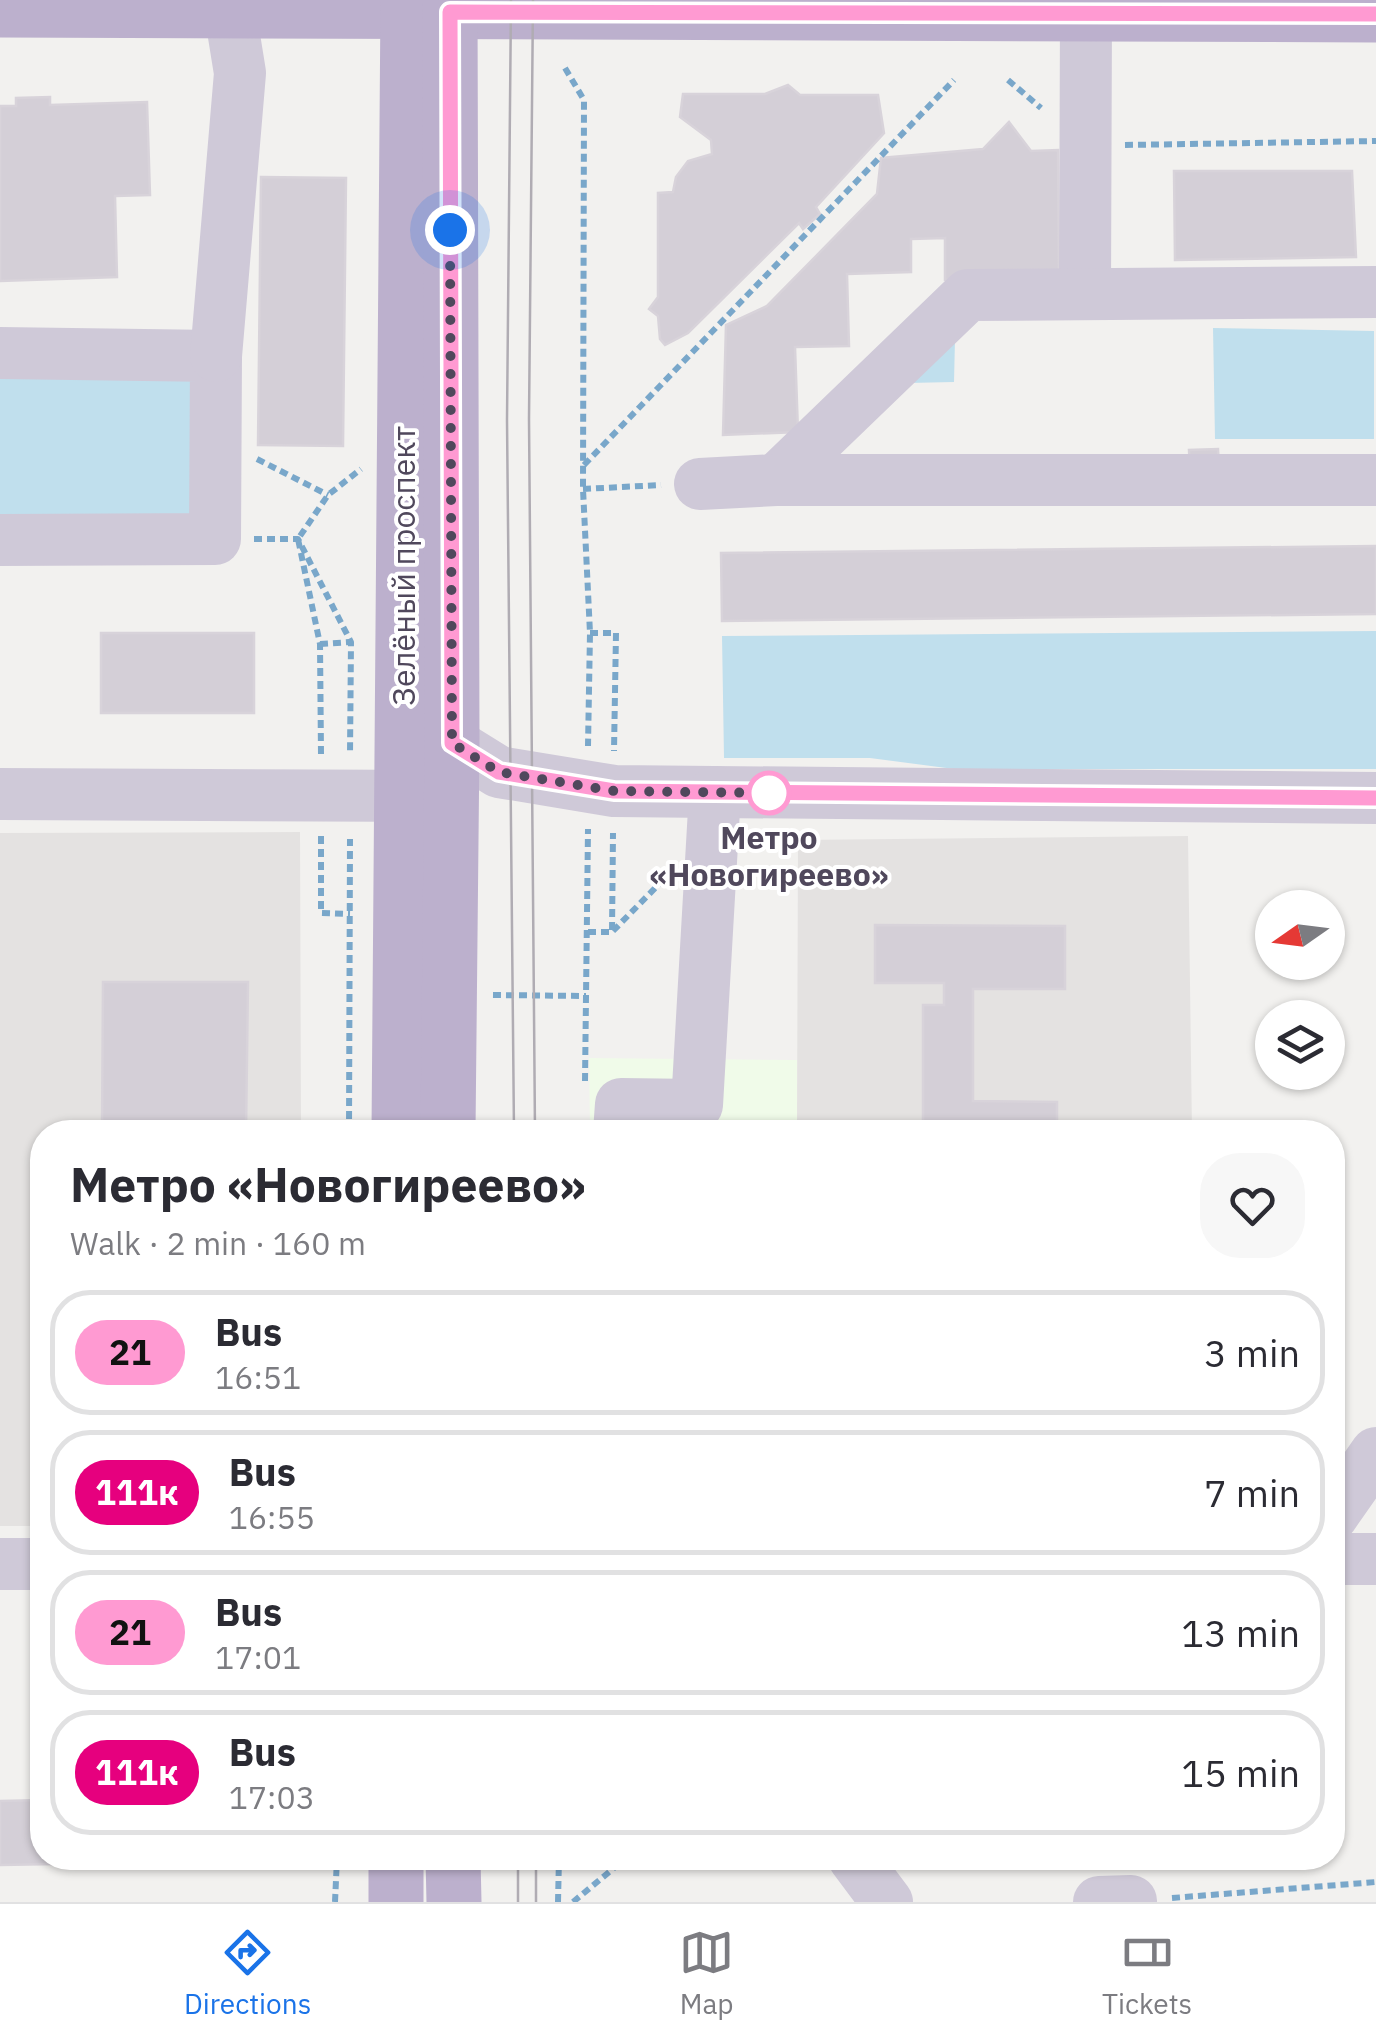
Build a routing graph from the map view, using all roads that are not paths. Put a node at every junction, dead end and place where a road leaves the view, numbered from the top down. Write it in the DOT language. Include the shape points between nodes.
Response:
graph roads {
  1 [pos="288,6"];
  2 [pos="429,6"];
  3 [pos="628,6"];
  4 [pos="0,10"];
  5 [pos="230,11"];
  6 [pos="1086,13"];
  7 [pos="1376,14"];
  8 [pos="1086,292"];
  9 [pos="1376,292"];
  10 [pos="0,353"];
  11 [pos="216,356"];
  12 [pos="776,480"];
  13 [pos="1376,480"];
  14 [pos="700,484"];
  15 [pos="0,540"];
  16 [pos="452,743"];
  17 [pos="715,792"];
  18 [pos="0,794"];
  19 [pos="426,796"];
  20 [pos="1376,798"];
  21 [pos="400,1120"];
  22 [pos="447,1120"];
  23 [pos="619,1120"];
  24 [pos="1376,1453"];
  25 [pos="1345,1497"];
  26 [pos="1345,1559"];
  27 [pos="1376,1559"];
  28 [pos="0,1564"];
  29 [pos="30,1564"];
  30 [pos="396,1870"];
  31 [pos="453,1870"];
  32 [pos="863,1870"];
  33 [pos="396,1902"];
  34 [pos="454,1902"];
  35 [pos="887,1902"];
  36 [pos="1099,1902"];
  37 [pos="1131,1902"];
  1 -- 2 [label="main road"];
  1 -- 5 [label="main road"];
  2 -- 3 [label="main road"];
  2 -- 16 [label="main road, Зелёный проспект"];
  2 -- 19 [label="main road, Зелёный проспект"];
  3 -- 6 [label="main road"];
  4 -- 5 [label="main road"];
  5 -- 11 [label="street" via="240,73"];
  6 -- 7 [label="main road"];
  6 -- 8 [label="street"];
  8 -- 9 [label="street"];
  8 -- 12 [label="street" via="968,295"];
  10 -- 11 [label="street"];
  11 -- 15 [label="street" via="215,539"];
  12 -- 13 [label="street"];
  12 -- 14 [label="street"];
  16 -- 17 [label="street" via="499,772 614,791"];
  16 -- 19 [label="main road, Зелёный проспект"];
  17 -- 20 [label="street"];
  17 -- 23 [label="street" via="697,1106 620,1104"];
  18 -- 19 [label="street"];
  19 -- 21 [label="main road, Зелёный проспект"];
  19 -- 22 [label="main road, Зелёный проспект"];
  24 -- 25 [label="street"];
  26 -- 27 [label="street"];
  28 -- 29 [label="street"];
  30 -- 33 [label="main road"];
  31 -- 34 [label="main road"];
  32 -- 35 [label="street"];
  36 -- 37 [label="street"];
}
